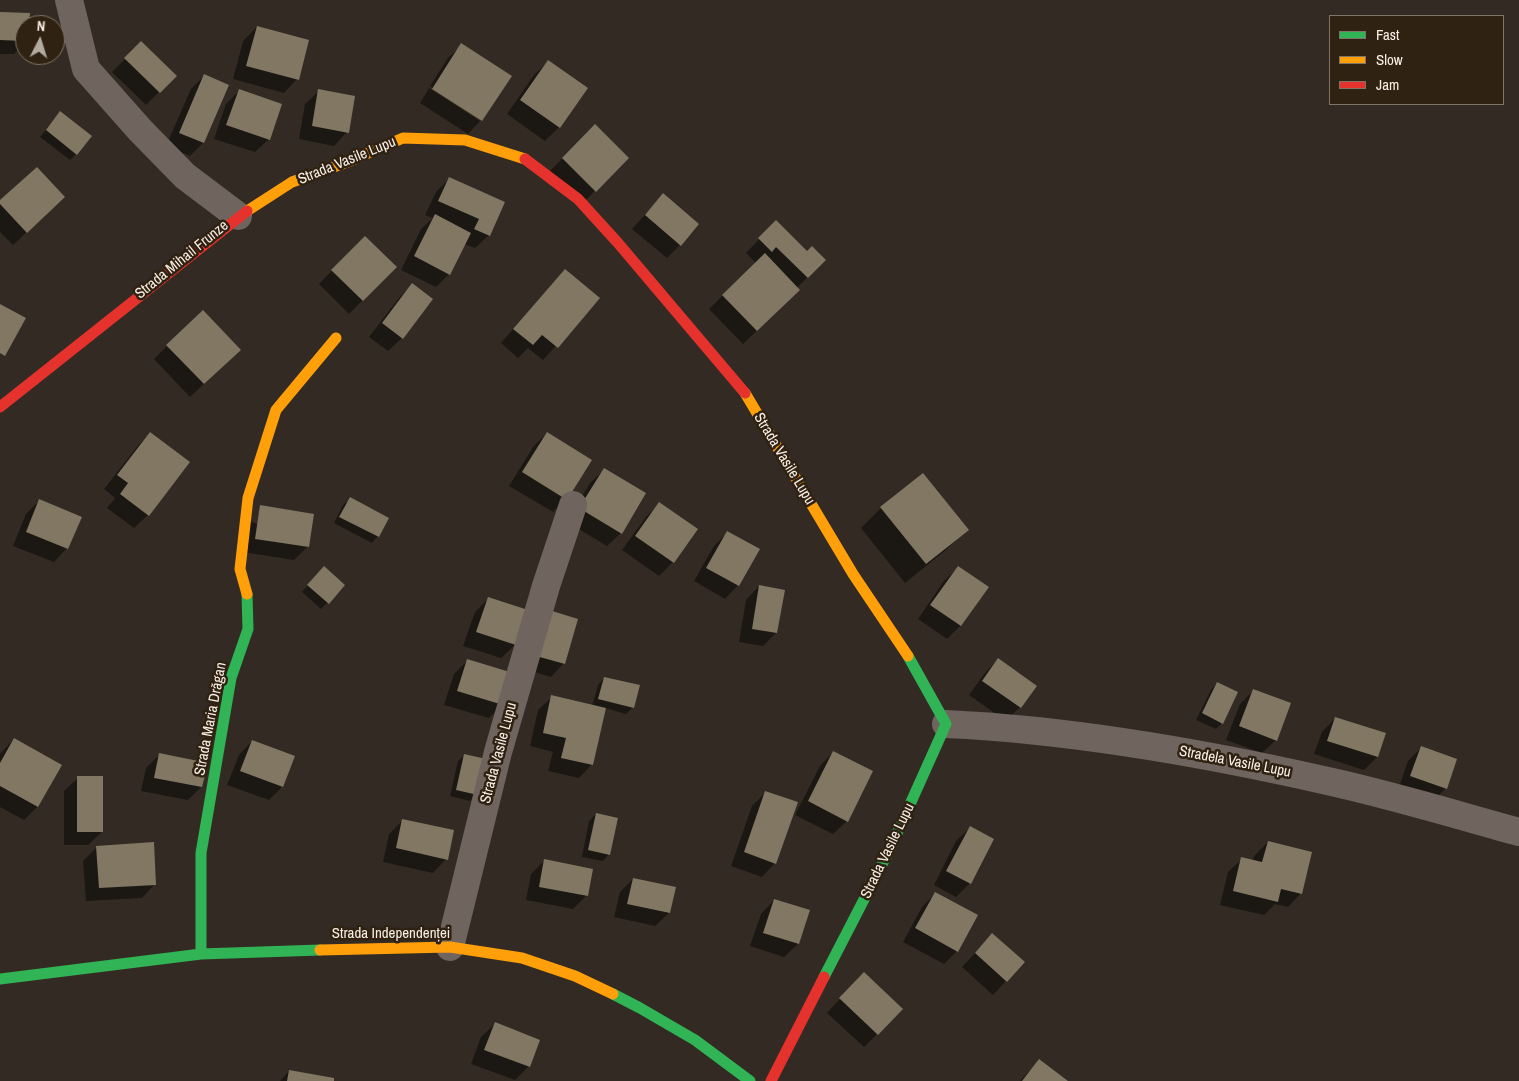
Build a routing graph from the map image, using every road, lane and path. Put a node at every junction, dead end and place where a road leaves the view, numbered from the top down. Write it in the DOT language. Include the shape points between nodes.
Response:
graph roads {
  1 [pos="69,0"];
  2 [pos="238,216"];
  3 [pos="336,338"];
  4 [pos="0,406"];
  5 [pos="574,505"];
  6 [pos="946,724"];
  7 [pos="1519,832"];
  8 [pos="450,947"];
  9 [pos="201,954"];
  10 [pos="0,979"];
  11 [pos="750,1081"];
  12 [pos="771,1081"];
  1 -- 2 [label="street, Strada Mihail Frunze" via="86,69 185,176"];
  2 -- 4 [label="street, Strada Mihail Frunze"];
  2 -- 6 [label="street, Strada Vasile Lupu" via="292,182 403,138 465,140 526,159 578,199 742,388"];
  3 -- 9 [label="street, Strada Maria Drăgan" via="276,410 248,498 240,569 247,592 248,629 231,678 201,852"];
  5 -- 8 [label="street, Strada Vasile Lupu" via="546,586 498,752"];
  6 -- 7 [label="street, Stradela Vasile Lupu" via="1004,726 1176,750 1333,782"];
  6 -- 12 [label="street, Strada Vasile Lupu" via="890,849"];
  8 -- 9 [label="street, Strada Independenței"];
  8 -- 11 [label="street, Strada Independenței" via="522,958 575,976 695,1040"];
  9 -- 10 [label="street, Strada Independenței"];
}
